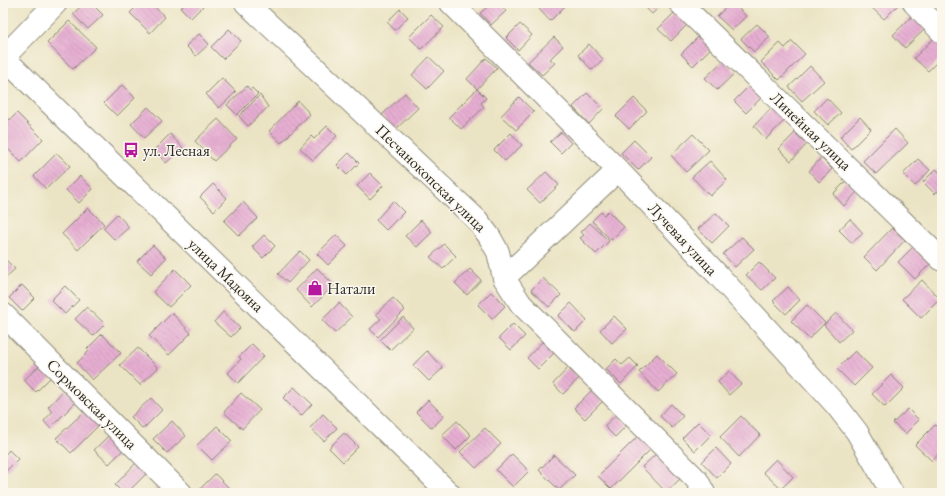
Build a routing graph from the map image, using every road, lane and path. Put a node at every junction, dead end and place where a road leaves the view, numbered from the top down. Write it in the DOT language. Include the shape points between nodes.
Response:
graph roads {
  1 [pos="56,3"];
  2 [pos="246,3"];
  3 [pos="451,3"];
  4 [pos="680,3"];
  5 [pos="914,3"];
  6 [pos="942,32"];
  7 [pos="3,58"];
  8 [pos="618,170"];
  9 [pos="942,260"];
  10 [pos="504,278"];
  11 [pos="3,314"];
  12 [pos="181,493"];
  13 [pos="449,493"];
  14 [pos="704,493"];
  15 [pos="892,493"];
  1 -- 7 [label="street"];
  2 -- 10 [label="street, Песчанокопская улица" via="477,220 498,252"];
  3 -- 8 [label="street, Лучевая улица"];
  4 -- 9 [label="street, Линейная улица"];
  5 -- 6 [label="street"];
  7 -- 13 [label="street, улица Мадояна"];
  8 -- 10 [label="street"];
  8 -- 15 [label="street, Лучевая улица" via="837,406 857,432"];
  10 -- 14 [label="street, Песчанокопская улица" via="521,304 697,480"];
  11 -- 12 [label="street, Сормовская улица"];
}
